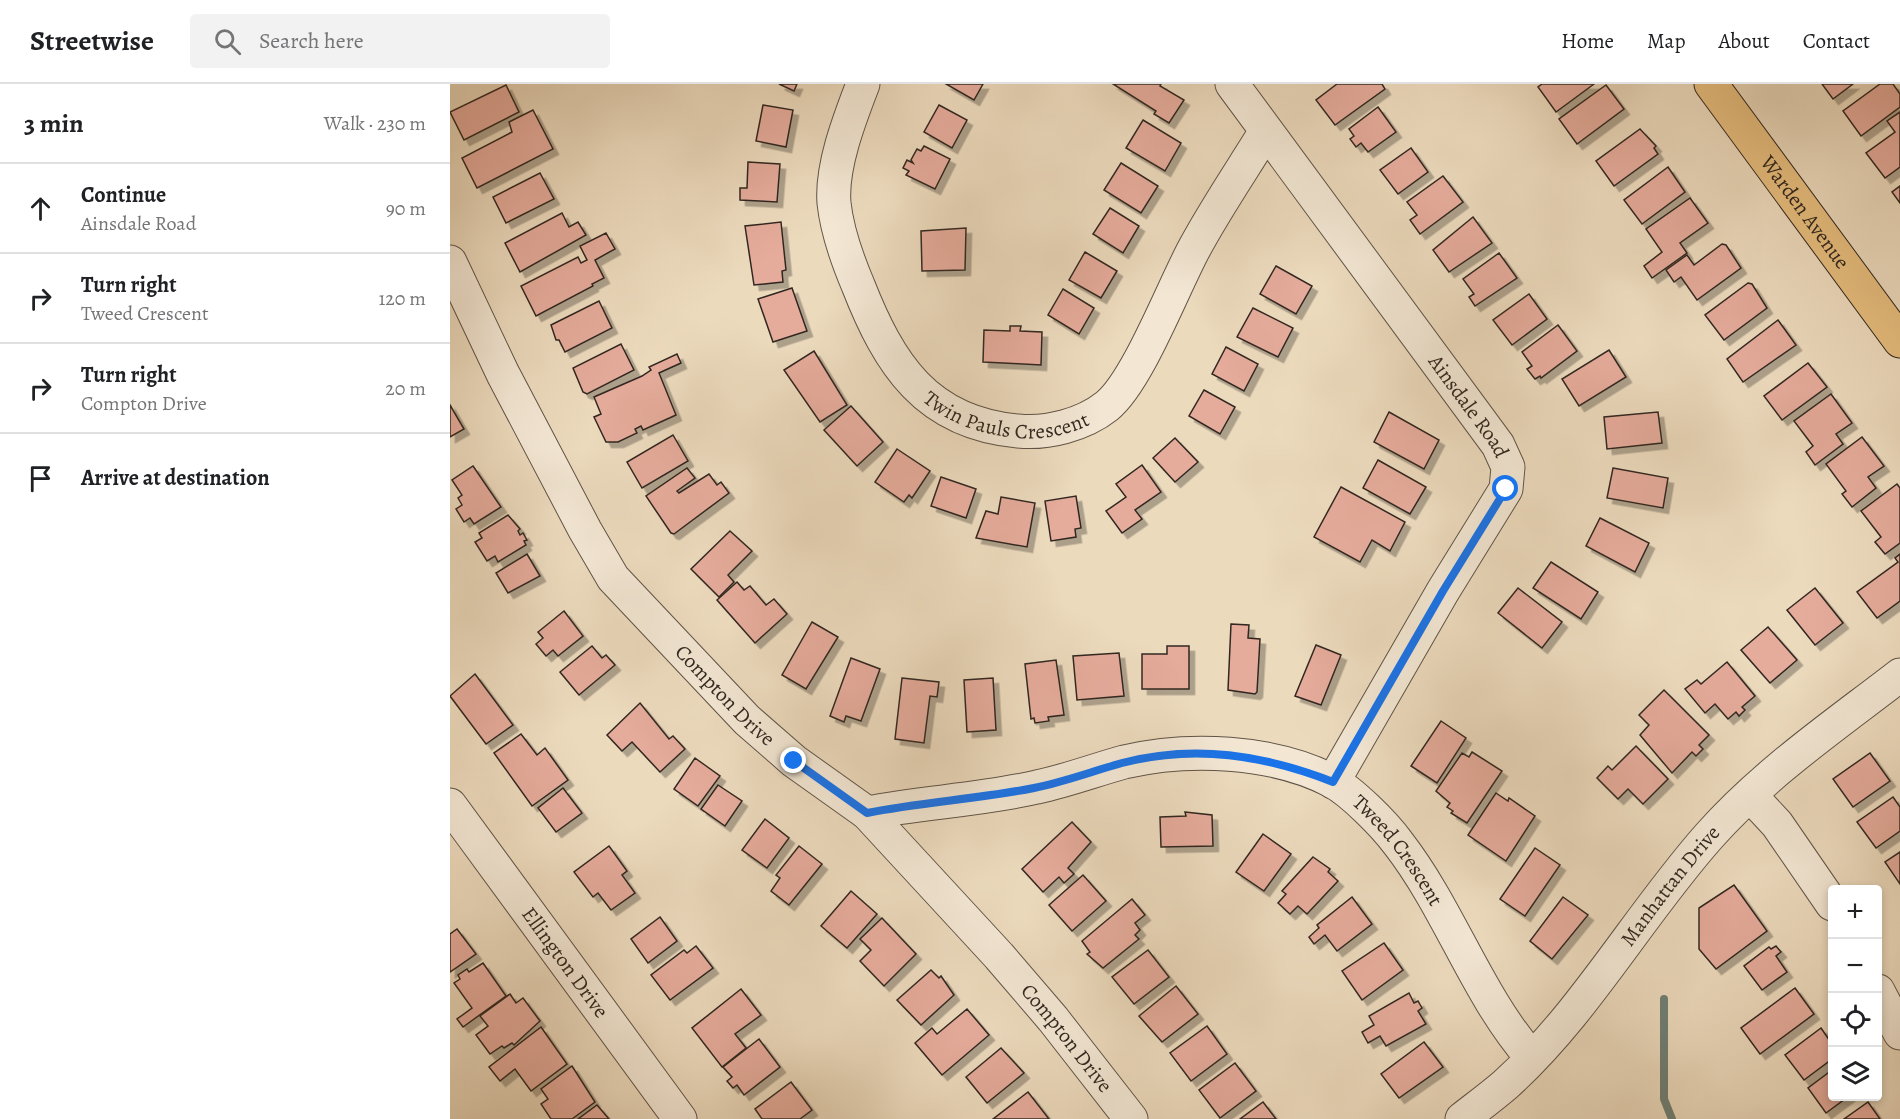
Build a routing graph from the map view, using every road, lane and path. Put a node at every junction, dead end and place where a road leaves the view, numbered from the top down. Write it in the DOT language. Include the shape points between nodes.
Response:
graph roads {
  1 [pos="863,84"];
  2 [pos="1232,84"];
  3 [pos="1711,84"];
  4 [pos="1266,131"];
  5 [pos="450,262"];
  6 [pos="1900,341"];
  7 [pos="1900,675"];
  8 [pos="1333,782"];
  9 [pos="1750,795"];
  10 [pos="450,805"];
  11 [pos="867,813"];
  12 [pos="1828,897"];
  13 [pos="1879,993"];
  14 [pos="1900,1033"];
  15 [pos="1532,1058"];
  16 [pos="680,1119"];
  17 [pos="1131,1119"];
  18 [pos="1462,1119"];
  1 -- 4 [label="street, Twin Pauls Crescent" via="846,131 834,201 851,268 878,332 905,376 943,407 996,430 1047,432 1108,405 1136,367 1195,247"];
  2 -- 4 [label="street, Ainsdale Road"];
  3 -- 6 [label="main road, Warden Avenue"];
  4 -- 8 [label="street, Ainsdale Road" via="1498,446 1508,467 1506,489 1499,503 1481,526"];
  5 -- 11 [label="street, Compton Drive" via="503,374 613,578 747,720 794,761"];
  7 -- 9 [label="street, Manhattan Drive" via="1811,741"];
  8 -- 11 [label="street, Tweed Crescent" via="1287,766 1203,752 1125,762 1036,788"];
  8 -- 15 [label="street, Tweed Crescent" via="1397,841 1428,885 1513,1036"];
  9 -- 12 [label="street" via="1777,824"];
  9 -- 15 [label="street, Manhattan Drive" via="1710,834"];
  10 -- 16 [label="street, Ellington Drive"];
  11 -- 17 [label="street, Compton Drive" via="1007,965"];
  13 -- 14 [label="street"];
  15 -- 18 [label="street, Manhattan Drive"];
}
